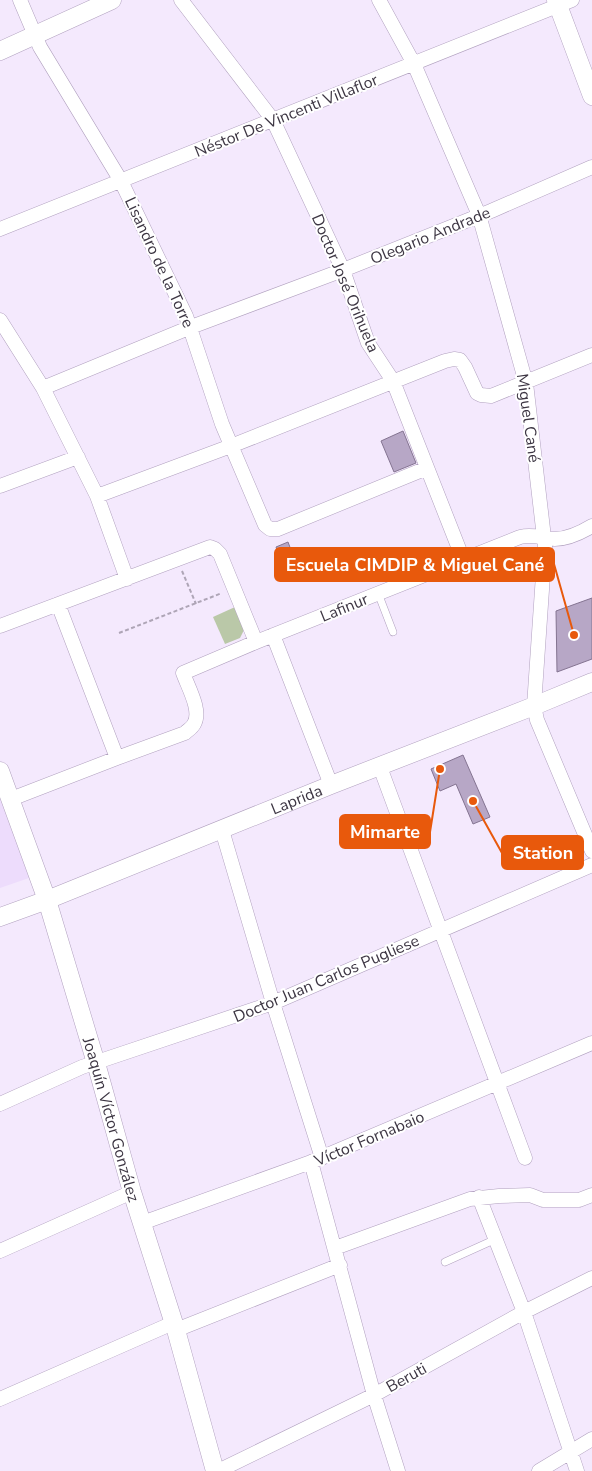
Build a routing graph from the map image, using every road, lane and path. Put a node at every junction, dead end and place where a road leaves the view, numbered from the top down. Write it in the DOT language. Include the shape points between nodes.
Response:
graph roads {
  1 [pos="20,0"];
  2 [pos="112,0"];
  3 [pos="181,0"];
  4 [pos="379,0"];
  5 [pos="562,2"];
  6 [pos="34,35"];
  7 [pos="0,51"];
  8 [pos="414,64"];
  9 [pos="592,96"];
  10 [pos="273,120"];
  11 [pos="592,167"];
  12 [pos="121,181"];
  13 [pos="479,215"];
  14 [pos="0,229"];
  15 [pos="343,270"];
  16 [pos="0,320"];
  17 [pos="191,327"];
  18 [pos="592,355"];
  19 [pos="393,381"];
  20 [pos="526,383"];
  21 [pos="43,388"];
  22 [pos="231,446"];
  23 [pos="78,457"];
  24 [pos="427,468"];
  25 [pos="0,486"];
  26 [pos="97,496"];
  27 [pos="592,526"];
  28 [pos="544,536"];
  29 [pos="178,559"];
  30 [pos="463,559"];
  31 [pos="127,579"];
  32 [pos="234,588"];
  33 [pos="378,593"];
  34 [pos="58,604"];
  35 [pos="196,604"];
  36 [pos="0,626"];
  37 [pos="393,632"];
  38 [pos="119,633"];
  39 [pos="273,635"];
  40 [pos="256,642"];
  41 [pos="592,682"];
  42 [pos="534,706"];
  43 [pos="117,758"];
  44 [pos="380,766"];
  45 [pos="0,770"];
  46 [pos="331,786"];
  47 [pos="11,799"];
  48 [pos="222,830"];
  49 [pos="592,851"];
  50 [pos="592,865"];
  51 [pos="47,900"];
  52 [pos="0,917"];
  53 [pos="441,930"];
  54 [pos="273,1003"];
  55 [pos="592,1043"];
  56 [pos="96,1063"];
  57 [pos="497,1084"];
  58 [pos="0,1104"];
  59 [pos="525,1158"];
  60 [pos="317,1160"];
  61 [pos="132,1192"];
  62 [pos="592,1195"];
  63 [pos="479,1197"];
  64 [pos="142,1222"];
  65 [pos="496,1239"];
  66 [pos="335,1248"];
  67 [pos="0,1251"];
  68 [pos="445,1262"];
  69 [pos="340,1265"];
  70 [pos="592,1278"];
  71 [pos="524,1312"];
  72 [pos="174,1327"];
  73 [pos="374,1395"];
  74 [pos="0,1398"];
  75 [pos="592,1439"];
  76 [pos="571,1452"];
  77 [pos="217,1471"];
  78 [pos="398,1471"];
  79 [pos="539,1471"];
  80 [pos="577,1471"];
  1 -- 6 [label="street, Lisandro de la Torre"];
  2 -- 6 [label="street"];
  3 -- 10 [label="street, Doctor José Orihuela"];
  4 -- 8 [label="street, Miguel Cané"];
  5 -- 8 [label="street, Néstor De Vincenti Villaflor"];
  5 -- 9 [label="street"];
  6 -- 7 [label="street"];
  6 -- 12 [label="street, Lisandro de la Torre"];
  8 -- 10 [label="street, Néstor De Vincenti Villaflor"];
  8 -- 13 [label="street, Miguel Cané"];
  10 -- 12 [label="street, Néstor De Vincenti Villaflor"];
  10 -- 15 [label="street, Doctor José Orihuela"];
  11 -- 13 [label="street, Olegario Andrade"];
  12 -- 14 [label="street, Néstor De Vincenti Villaflor"];
  12 -- 17 [label="street, Lisandro de la Torre"];
  13 -- 15 [label="street, Olegario Andrade"];
  13 -- 20 [label="street, Miguel Cané"];
  15 -- 17 [label="street, Olegario Andrade"];
  15 -- 19 [label="street, Doctor José Orihuela" via="368,342"];
  16 -- 21 [label="street"];
  17 -- 21 [label="street, Olegario Andrade"];
  17 -- 22 [label="street, Lisandro de la Torre"];
  18 -- 20 [label="street"];
  19 -- 20 [label="street" via="454,359 465,366 477,393 481,395 491,396"];
  19 -- 22 [label="street"];
  19 -- 24 [label="street, Doctor José Orihuela"];
  20 -- 28 [label="street, Miguel Cané"];
  21 -- 23 [label="street"];
  22 -- 24 [label="street, Lisandro de la Torre" via="265,525 270,529 278,529"];
  22 -- 26 [label="street"];
  23 -- 25 [label="street"];
  23 -- 26 [label="street"];
  24 -- 30 [label="street, Doctor José Orihuela"];
  26 -- 31 [label="street"];
  27 -- 28 [label="street, Lafinur" via="562,538"];
  28 -- 30 [label="street, Lafinur" via="520,537"];
  28 -- 42 [label="street, Miguel Cané"];
  29 -- 31 [label="street"];
  29 -- 32 [label="street" via="204,548 215,549"];
  29 -- 35 [label="path"];
  30 -- 33 [label="street, Lafinur"];
  31 -- 34 [label="street"];
  32 -- 35 [label="path"];
  32 -- 40 [label="street"];
  33 -- 37 [label="lane"];
  33 -- 39 [label="street, Lafinur"];
  34 -- 36 [label="street"];
  34 -- 43 [label="street"];
  35 -- 38 [label="path"];
  39 -- 40 [label="street, Lafinur"];
  39 -- 46 [label="street"];
  40 -- 43 [label="street, Lafinur" via="182,672 196,710 194,726 185,733"];
  41 -- 42 [label="street, Laprida"];
  42 -- 44 [label="street, Laprida"];
  42 -- 49 [label="street, Miguel Cané"];
  43 -- 47 [label="street"];
  44 -- 46 [label="street, Laprida"];
  44 -- 53 [label="street"];
  45 -- 47 [label="street, Joaquín Víctor González"];
  46 -- 48 [label="street, Laprida"];
  47 -- 51 [label="street, Joaquín Víctor González"];
  48 -- 51 [label="street, Laprida"];
  48 -- 54 [label="street"];
  50 -- 53 [label="street, Doctor Juan Carlos Pugliese"];
  51 -- 52 [label="street, Laprida"];
  51 -- 56 [label="street, Joaquín Víctor González"];
  53 -- 54 [label="street, Doctor Juan Carlos Pugliese"];
  53 -- 57 [label="street"];
  54 -- 56 [label="street, Doctor Juan Carlos Pugliese"];
  54 -- 60 [label="street"];
  55 -- 57 [label="street, Víctor Fornabaio"];
  56 -- 58 [label="street, Doctor Juan Carlos Pugliese"];
  56 -- 61 [label="street, Joaquín Víctor González"];
  57 -- 59 [label="street"];
  57 -- 60 [label="street, Víctor Fornabaio"];
  60 -- 64 [label="street, Víctor Fornabaio"];
  60 -- 66 [label="street"];
  61 -- 64 [label="street, Joaquín Víctor González"];
  61 -- 67 [label="street"];
  62 -- 63 [label="street" via="579,1200 543,1200 530,1195"];
  63 -- 65 [label="street"];
  63 -- 66 [label="street"];
  64 -- 72 [label="street, Joaquín Víctor González"];
  65 -- 68 [label="lane"];
  65 -- 71 [label="street"];
  66 -- 69 [label="street"];
  69 -- 72 [label="street"];
  69 -- 73 [label="street"];
  70 -- 71 [label="street, Beruti"];
  71 -- 73 [label="street, Beruti"];
  71 -- 76 [label="street"];
  72 -- 74 [label="street"];
  72 -- 77 [label="street, Joaquín Víctor González"];
  73 -- 77 [label="street, Beruti"];
  73 -- 78 [label="street"];
  75 -- 76 [label="street"];
  76 -- 79 [label="street"];
  76 -- 80 [label="street"];
}
